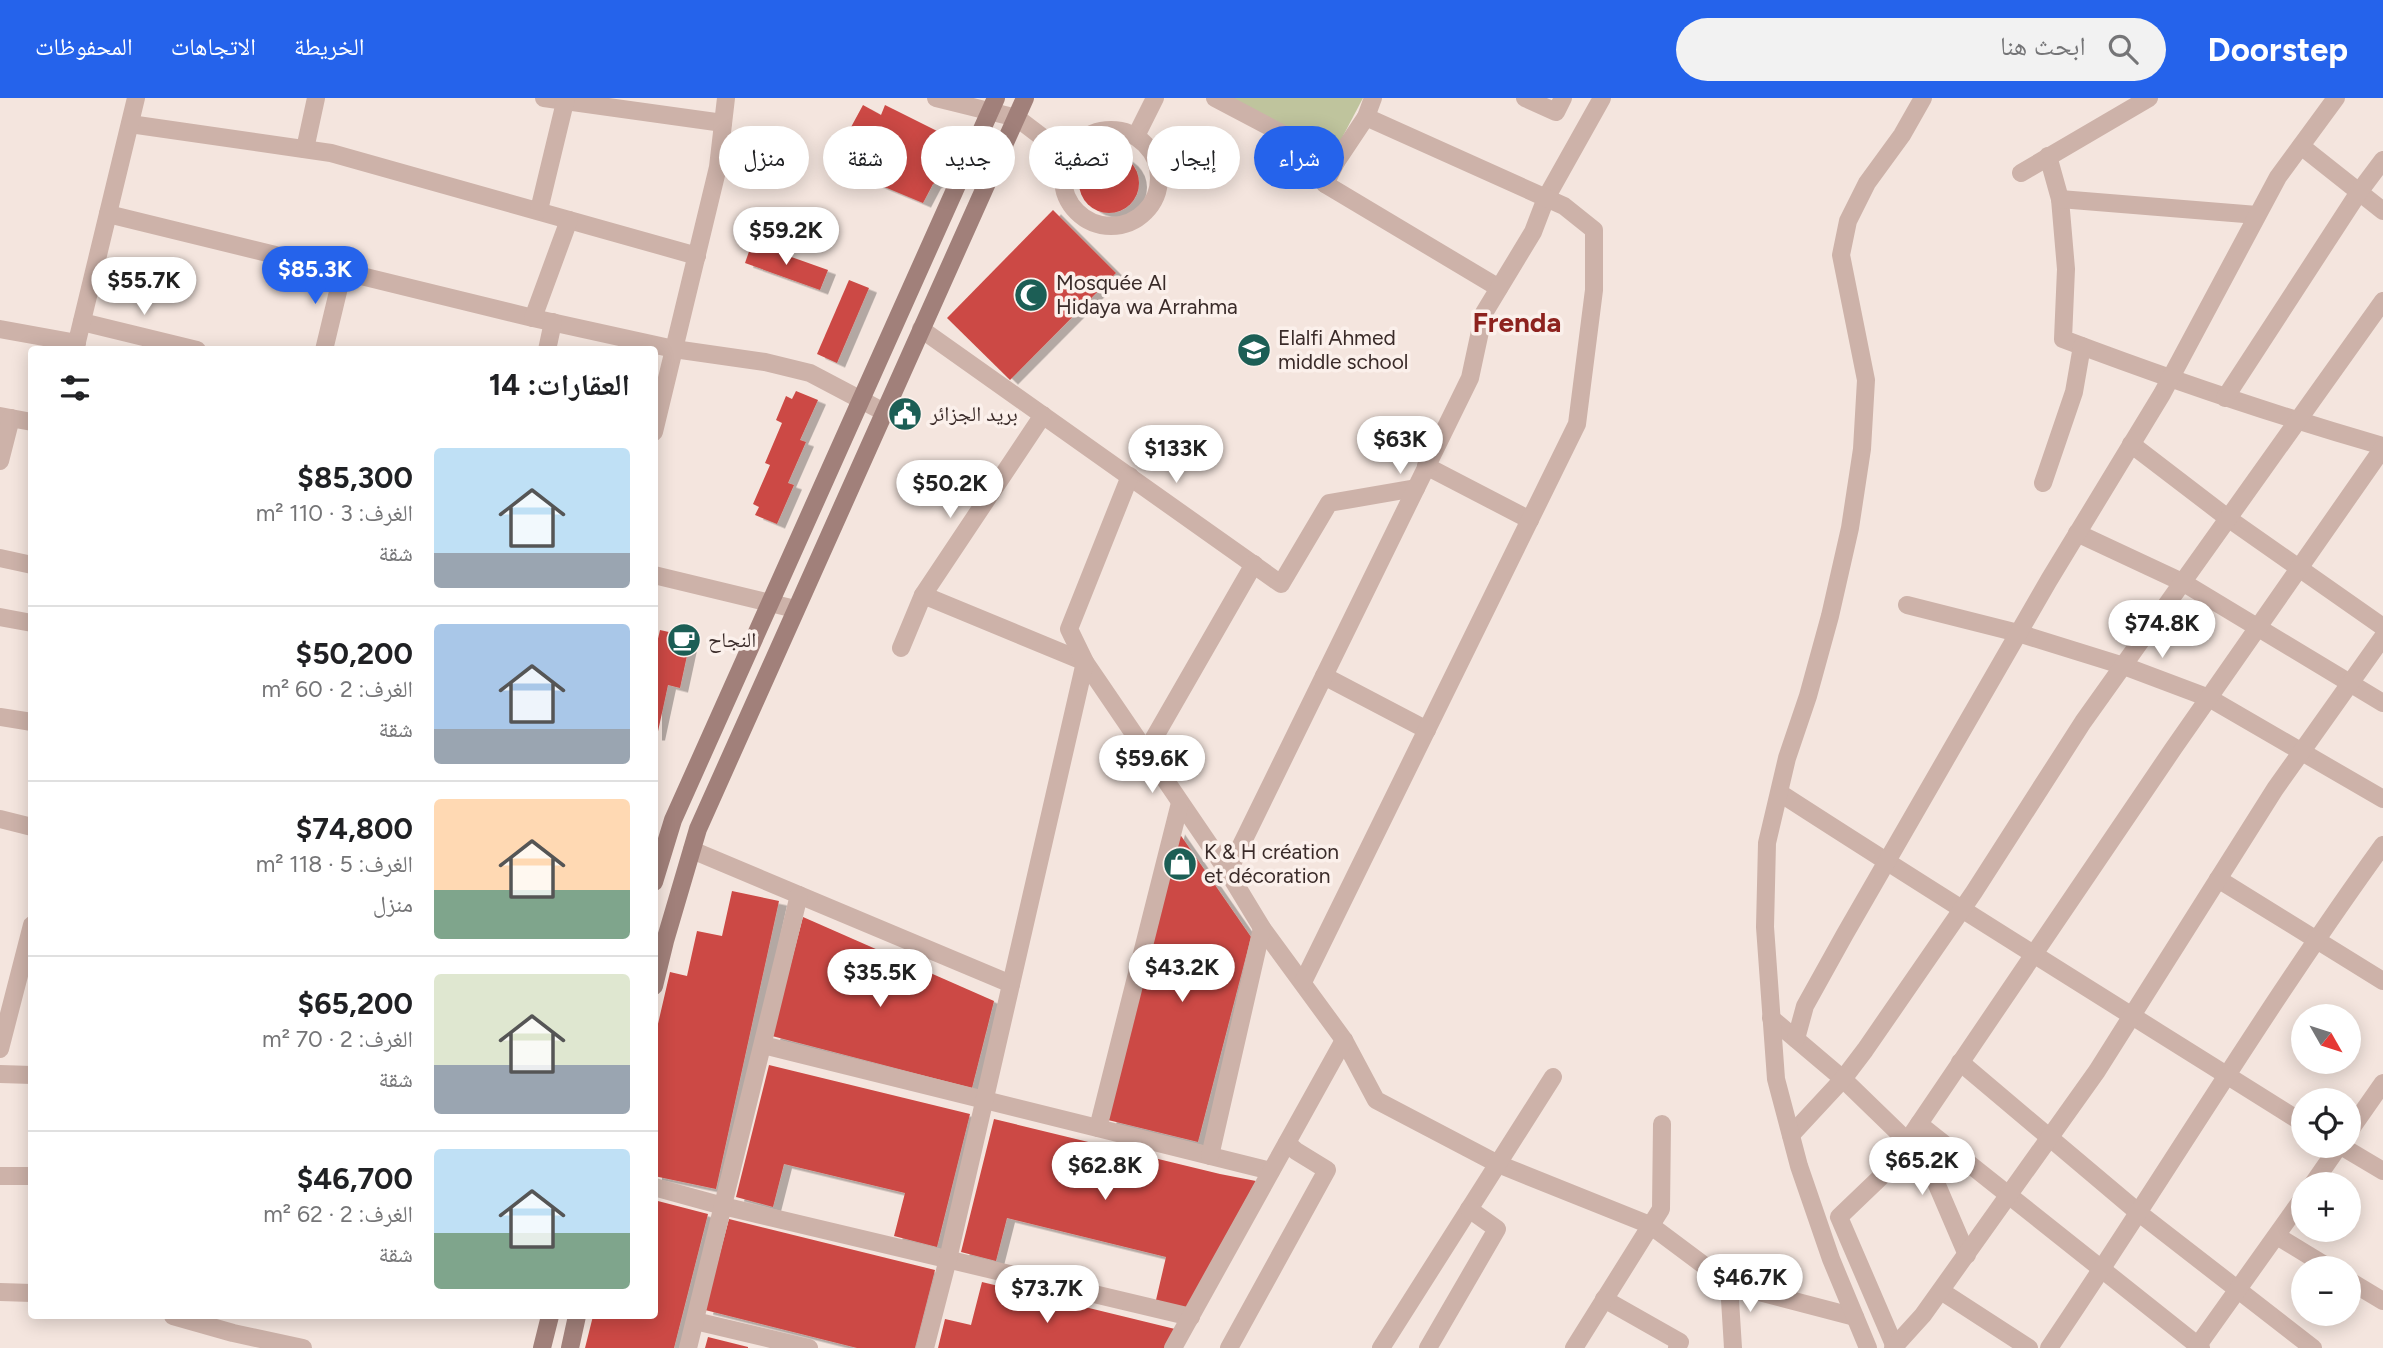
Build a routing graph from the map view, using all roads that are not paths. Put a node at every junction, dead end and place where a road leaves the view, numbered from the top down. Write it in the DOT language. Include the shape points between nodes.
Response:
graph roads {
  1 [pos="136,98"];
  2 [pos="316,98"];
  3 [pos="544,98"];
  4 [pos="726,98"];
  5 [pos="936,98"];
  6 [pos="1025,98"];
  7 [pos="1155,98"];
  8 [pos="1215,98"];
  9 [pos="1373,98"];
  10 [pos="1525,98"];
  11 [pos="1563,98"];
  12 [pos="1602,98"];
  13 [pos="1923,98"];
  14 [pos="2149,98"];
  15 [pos="2336,98"];
  16 [pos="565,100"];
  17 [pos="993,105"];
  18 [pos="1366,117"];
  19 [pos="1017,118"];
  20 [pos="723,123"];
  21 [pos="130,124"];
  22 [pos="1268,126"];
  23 [pos="1029,127"];
  24 [pos="1133,135"];
  25 [pos="1136,136"];
  26 [pos="2301,146"];
  27 [pos="305,149"];
  28 [pos="1344,150"];
  29 [pos="2048,156"];
  30 [pos="2383,160"];
  31 [pos="2021,173"];
  32 [pos="1064,189"];
  33 [pos="1333,189"];
  34 [pos="2359,192"];
  35 [pos="1546,198"];
  36 [pos="2060,199"];
  37 [pos="540,211"];
  38 [pos="2383,211"];
  39 [pos="108,214"];
  40 [pos="2257,215"];
  41 [pos="569,220"];
  42 [pos="696,256"];
  43 [pos="342,271"];
  44 [pos="1499,288"];
  45 [pos="2383,301"];
  46 [pos="533,318"];
  47 [pos="82,322"];
  48 [pos="553,322"];
  49 [pos="0,329"];
  50 [pos="921,329"];
  51 [pos="72,346"];
  52 [pos="76,346"];
  53 [pos="181,346"];
  54 [pos="325,346"];
  55 [pos="548,346"];
  56 [pos="2082,346"];
  57 [pos="674,349"];
  58 [pos="2169,380"];
  59 [pos="2225,398"];
  60 [pos="861,399"];
  61 [pos="884,412"];
  62 [pos="658,415"];
  63 [pos="1043,415"];
  64 [pos="5,417"];
  65 [pos="28,421"];
  66 [pos="2297,422"];
  67 [pos="2131,444"];
  68 [pos="2383,447"];
  69 [pos="0,461"];
  70 [pos="1426,466"];
  71 [pos="1130,476"];
  72 [pos="2043,483"];
  73 [pos="1416,488"];
  74 [pos="2229,519"];
  75 [pos="1530,520"];
  76 [pos="2077,533"];
  77 [pos="0,558"];
  78 [pos="28,564"];
  79 [pos="1254,564"];
  80 [pos="2301,567"];
  81 [pos="658,576"];
  82 [pos="2183,583"];
  83 [pos="923,595"];
  84 [pos="769,603"];
  85 [pos="1907,605"];
  86 [pos="795,609"];
  87 [pos="0,617"];
  88 [pos="28,623"];
  89 [pos="2383,627"];
  90 [pos="2258,628"];
  91 [pos="2018,633"];
  92 [pos="2383,637"];
  93 [pos="901,649"];
  94 [pos="1085,662"];
  95 [pos="2124,666"];
  96 [pos="1324,676"];
  97 [pos="2351,682"];
  98 [pos="2209,698"];
  99 [pos="2383,703"];
  100 [pos="0,717"];
  101 [pos="28,721"];
  102 [pos="1427,730"];
  103 [pos="2302,751"];
  104 [pos="1146,752"];
  105 [pos="1780,793"];
  106 [pos="2383,799"];
  107 [pos="1180,803"];
  108 [pos="0,819"];
  109 [pos="28,826"];
  110 [pos="2383,845"];
  111 [pos="692,850"];
  112 [pos="1886,862"];
  113 [pos="658,869"];
  114 [pos="1228,872"];
  115 [pos="2218,879"];
  116 [pos="799,895"];
  117 [pos="1963,908"];
  118 [pos="1262,928"];
  119 [pos="28,940"];
  120 [pos="2317,940"];
  121 [pos="2033,956"];
  122 [pos="658,968"];
  123 [pos="2383,981"];
  124 [pos="1304,982"];
  125 [pos="1011,984"];
  126 [pos="2132,1015"];
  127 [pos="1771,1018"];
  128 [pos="1796,1039"];
  129 [pos="1343,1040"];
  130 [pos="762,1045"];
  131 [pos="0,1049"];
  132 [pos="1960,1062"];
  133 [pos="0,1074"];
  134 [pos="28,1075"];
  135 [pos="2227,1075"];
  136 [pos="1553,1077"];
  137 [pos="1843,1079"];
  138 [pos="2383,1083"];
  139 [pos="984,1100"];
  140 [pos="2361,1114"];
  141 [pos="2291,1115"];
  142 [pos="1662,1124"];
  143 [pos="1919,1124"];
  144 [pos="1098,1128"];
  145 [pos="1791,1135"];
  146 [pos="2051,1137"];
  147 [pos="1907,1141"];
  148 [pos="1287,1143"];
  149 [pos="1210,1156"];
  150 [pos="2361,1158"];
  151 [pos="1498,1164"];
  152 [pos="1271,1171"];
  153 [pos="2383,1171"];
  154 [pos="0,1176"];
  155 [pos="28,1176"];
  156 [pos="658,1188"];
  157 [pos="2010,1194"];
  158 [pos="723,1206"];
  159 [pos="1469,1209"];
  160 [pos="2139,1213"];
  161 [pos="2291,1216"];
  162 [pos="1650,1226"];
  163 [pos="2277,1236"];
  164 [pos="1967,1255"];
  165 [pos="2310,1256"];
  166 [pos="948,1259"];
  167 [pos="2102,1270"];
  168 [pos="1729,1284"];
  169 [pos="2361,1287"];
  170 [pos="2240,1289"];
  171 [pos="1941,1291"];
  172 [pos="0,1292"];
  173 [pos="28,1293"];
  174 [pos="1604,1299"];
  175 [pos="2383,1301"];
  176 [pos="1191,1317"];
  177 [pos="1855,1317"];
  178 [pos="185,1319"];
  179 [pos="549,1319"];
  180 [pos="577,1319"];
  181 [pos="695,1321"];
  182 [pos="1683,1346"];
  183 [pos="295,1347"];
  184 [pos="1894,1347"];
  185 [pos="2198,1347"];
  186 [pos="542,1348"];
  187 [pos="570,1348"];
  188 [pos="688,1348"];
  189 [pos="808,1348"];
  190 [pos="925,1348"];
  191 [pos="1172,1348"];
  192 [pos="1229,1348"];
  193 [pos="1381,1348"];
  194 [pos="1428,1348"];
  195 [pos="1574,1348"];
  196 [pos="1733,1348"];
  197 [pos="1868,1348"];
  198 [pos="2029,1348"];
  199 [pos="2049,1348"];
  200 [pos="2313,1348"];
  1 -- 21 [label="street"];
  2 -- 27 [label="street"];
  3 -- 16 [label="street"];
  4 -- 20 [label="street"];
  5 -- 17 [label="street"];
  6 -- 19 [label="street"];
  7 -- 25 [label="street"];
  8 -- 22 [label="street"];
  9 -- 18 [label="street"];
  10 -- 11 [label="street" via="1556,112"];
  12 -- 35 [label="street"];
  13 -- 105 [label="street" via="1867,183 1847,221 1840,255 1866,380 1862,449 1830,616"];
  14 -- 29 [label="street"];
  15 -- 26 [label="street"];
  16 -- 20 [label="street"];
  16 -- 37 [label="street"];
  17 -- 19 [label="street"];
  17 -- 60 [label="street"];
  18 -- 28 [label="street"];
  18 -- 35 [label="street"];
  19 -- 23 [label="street"];
  19 -- 50 [label="street"];
  20 -- 42 [label="street" via="718,167"];
  21 -- 27 [label="street"];
  21 -- 39 [label="street"];
  24 -- 25 [label="street"];
  25 -- 32 [label="street" via="1148,147 1159,176 1157,192 1138,218 1107,226 1092,222 1079,214"];
  26 -- 34 [label="street"];
  26 -- 40 [label="street"];
  27 -- 37 [label="street"];
  29 -- 31 [label="street"];
  29 -- 36 [label="street"];
  30 -- 34 [label="street"];
  33 -- 44 [label="street"];
  34 -- 38 [label="street"];
  34 -- 59 [label="street"];
  35 -- 44 [label="street" via="1533,232"];
  35 -- 75 [label="street" via="1594,230 1594,290 1577,424"];
  36 -- 40 [label="street"];
  36 -- 56 [label="street" via="2066,270 2063,339"];
  37 -- 41 [label="street"];
  39 -- 43 [label="street"];
  39 -- 47 [label="street"];
  40 -- 58 [label="street"];
  41 -- 42 [label="street"];
  41 -- 46 [label="street"];
  42 -- 57 [label="street"];
  43 -- 46 [label="street"];
  43 -- 54 [label="street"];
  44 -- 70 [label="street" via="1484,313 1469,377"];
  45 -- 66 [label="street"];
  46 -- 48 [label="street"];
  47 -- 52 [label="street"];
  47 -- 53 [label="street"];
  48 -- 55 [label="street"];
  48 -- 57 [label="street"];
  49 -- 51 [label="street"];
  50 -- 61 [label="street"];
  50 -- 63 [label="street"];
  56 -- 58 [label="street"];
  56 -- 72 [label="street" via="2074,392"];
  57 -- 60 [label="street" via="810,373"];
  57 -- 62 [label="street"];
  58 -- 59 [label="street"];
  58 -- 67 [label="street"];
  59 -- 66 [label="street"];
  60 -- 61 [label="street"];
  60 -- 84 [label="street"];
  61 -- 86 [label="street"];
  63 -- 71 [label="street"];
  63 -- 83 [label="street"];
  64 -- 65 [label="street"];
  64 -- 69 [label="street"];
  66 -- 68 [label="street"];
  66 -- 74 [label="street"];
  67 -- 74 [label="street"];
  67 -- 76 [label="street"];
  68 -- 80 [label="street"];
  70 -- 73 [label="street"];
  70 -- 75 [label="street"];
  71 -- 79 [label="street"];
  71 -- 94 [label="street" via="1069,629"];
  73 -- 79 [label="street" via="1329,503 1281,584"];
  73 -- 96 [label="street"];
  74 -- 80 [label="street"];
  74 -- 82 [label="street"];
  75 -- 102 [label="street"];
  76 -- 82 [label="street"];
  76 -- 91 [label="street"];
  77 -- 78 [label="street"];
  79 -- 104 [label="street"];
  80 -- 89 [label="street"];
  80 -- 90 [label="street"];
  81 -- 84 [label="street"];
  82 -- 90 [label="street"];
  82 -- 95 [label="street"];
  83 -- 93 [label="street"];
  83 -- 94 [label="street"];
  84 -- 86 [label="street"];
  84 -- 113 [label="street" via="673,820"];
  85 -- 91 [label="street"];
  86 -- 111 [label="street"];
  87 -- 88 [label="street"];
  90 -- 97 [label="street"];
  90 -- 98 [label="street"];
  91 -- 95 [label="street"];
  91 -- 112 [label="street"];
  92 -- 97 [label="street"];
  94 -- 104 [label="street"];
  94 -- 125 [label="street"];
  95 -- 98 [label="street"];
  95 -- 117 [label="street"];
  96 -- 102 [label="street"];
  96 -- 114 [label="street"];
  97 -- 99 [label="street"];
  97 -- 103 [label="street"];
  98 -- 103 [label="street"];
  98 -- 121 [label="street"];
  100 -- 101 [label="street"];
  102 -- 124 [label="street"];
  103 -- 106 [label="street"];
  103 -- 115 [label="street"];
  104 -- 107 [label="street"];
  105 -- 112 [label="street"];
  105 -- 127 [label="street" via="1767,843 1765,927"];
  107 -- 114 [label="street"];
  107 -- 144 [label="street"];
  108 -- 109 [label="street"];
  110 -- 120 [label="street"];
  111 -- 116 [label="street"];
  111 -- 122 [label="street"];
  112 -- 117 [label="street"];
  112 -- 128 [label="street" via="1805,1006"];
  114 -- 118 [label="street"];
  115 -- 120 [label="street"];
  115 -- 126 [label="street"];
  116 -- 125 [label="street"];
  116 -- 130 [label="street"];
  117 -- 121 [label="street"];
  117 -- 137 [label="street"];
  118 -- 124 [label="street"];
  118 -- 149 [label="street"];
  119 -- 131 [label="street"];
  120 -- 123 [label="street"];
  120 -- 135 [label="street"];
  121 -- 126 [label="street"];
  121 -- 132 [label="street"];
  124 -- 129 [label="street"];
  125 -- 139 [label="street"];
  126 -- 135 [label="street"];
  126 -- 146 [label="street"];
  127 -- 128 [label="street"];
  127 -- 145 [label="street" via="1776,1079"];
  128 -- 137 [label="street"];
  129 -- 148 [label="street"];
  129 -- 151 [label="street" via="1376,1100"];
  130 -- 139 [label="street"];
  130 -- 158 [label="street"];
  132 -- 143 [label="street"];
  132 -- 146 [label="street"];
  133 -- 134 [label="street"];
  135 -- 141 [label="street"];
  135 -- 160 [label="street"];
  136 -- 151 [label="street"];
  137 -- 145 [label="street"];
  137 -- 147 [label="street"];
  138 -- 140 [label="street"];
  139 -- 144 [label="street"];
  139 -- 166 [label="street"];
  142 -- 162 [label="street" via="1661,1209"];
  143 -- 147 [label="street"];
  143 -- 157 [label="street"];
  143 -- 164 [label="street" via="1937,1185"];
  144 -- 149 [label="street"];
  145 -- 177 [label="street"];
  146 -- 157 [label="street"];
  146 -- 160 [label="street"];
  147 -- 184 [label="street" via="1887,1171 1839,1217"];
  148 -- 152 [label="street"];
  148 -- 192 [label="street" via="1327,1170"];
  149 -- 152 [label="street"];
  150 -- 153 [label="street"];
  151 -- 159 [label="street"];
  151 -- 162 [label="street"];
  152 -- 176 [label="street"];
  154 -- 155 [label="street"];
  156 -- 158 [label="street"];
  157 -- 164 [label="street"];
  157 -- 167 [label="street"];
  158 -- 166 [label="street"];
  158 -- 181 [label="street"];
  159 -- 193 [label="street"];
  159 -- 194 [label="street" via="1497,1229"];
  160 -- 167 [label="street"];
  160 -- 170 [label="street"];
  161 -- 163 [label="street"];
  162 -- 168 [label="street"];
  162 -- 174 [label="street"];
  163 -- 165 [label="street"];
  163 -- 170 [label="street"];
  164 -- 171 [label="street"];
  166 -- 176 [label="street"];
  166 -- 190 [label="street"];
  167 -- 185 [label="street"];
  167 -- 199 [label="street"];
  168 -- 177 [label="street"];
  168 -- 196 [label="street"];
  169 -- 175 [label="street"];
  170 -- 185 [label="street"];
  170 -- 200 [label="street"];
  171 -- 184 [label="street"];
  171 -- 198 [label="street"];
  172 -- 173 [label="street"];
  174 -- 182 [label="street"];
  174 -- 195 [label="street"];
  176 -- 191 [label="street"];
  177 -- 197 [label="street"];
  178 -- 183 [label="street"];
  179 -- 186 [label="street"];
  180 -- 187 [label="street"];
  181 -- 188 [label="street"];
  181 -- 189 [label="street"];
}
